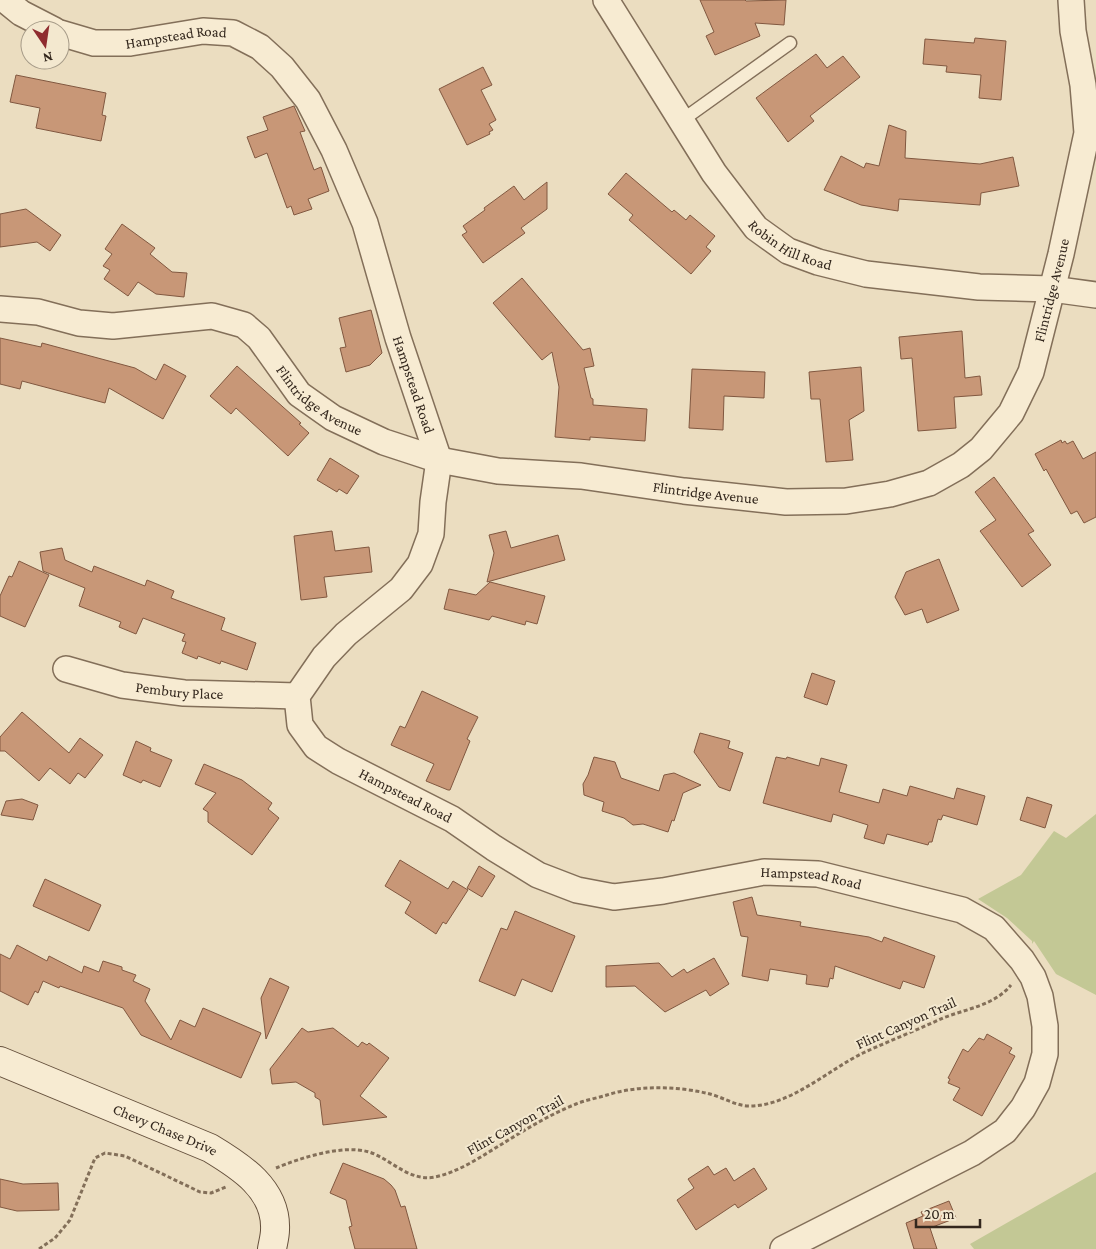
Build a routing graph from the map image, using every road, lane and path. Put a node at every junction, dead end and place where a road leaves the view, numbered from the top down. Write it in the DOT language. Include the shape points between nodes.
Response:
graph roads {
  1 [pos="5,0"];
  2 [pos="606,0"];
  3 [pos="1072,0"];
  4 [pos="35,20"];
  5 [pos="70,36"];
  6 [pos="790,43"];
  7 [pos="681,121"];
  8 [pos="1052,289"];
  9 [pos="1096,295"];
  10 [pos="0,309"];
  11 [pos="439,460"];
  12 [pos="66,668"];
  13 [pos="297,696"];
  14 [pos="1014,981"];
  15 [pos="0,1061"];
  16 [pos="272,1169"];
  17 [pos="227,1187"];
  18 [pos="39,1249"];
  19 [pos="272,1249"];
  20 [pos="783,1249"];
  1 -- 4 [label="street"];
  2 -- 7 [label="street, Robin Hill Road"];
  3 -- 8 [label="street, Flintridge Avenue" via="1073,31 1088,134"];
  5 -- 11 [label="street, Hampstead Road" via="94,43 130,43 203,31 233,33 260,47 282,67 308,100 334,150 365,223 398,338"];
  6 -- 7 [label="lane"];
  7 -- 8 [label="street, Robin Hill Road" via="714,173 756,228 788,251 866,274 979,287"];
  8 -- 9 [label="street, Robin Hill Road"];
  8 -- 11 [label="street, Flintridge Avenue" via="1031,372 1011,413 981,449 960,465 929,483 890,494 846,501 786,502 581,476 498,471"];
  10 -- 11 [label="street, Flintridge Avenue" via="38,312 79,323 113,326 212,316 244,325 258,338 299,394 333,418 384,442"];
  11 -- 13 [label="street, Hampstead Road" via="431,534 420,564 401,589 346,634 324,657"];
  12 -- 13 [label="street, Pembury Place" via="122,685 184,693"];
  13 -- 20 [label="street, Hampstead Road" via="300,725 316,746 338,761 452,819 538,875 576,890 614,896 663,891 764,872 818,874 962,910 994,928 1033,976 1045,1026 1045,1054 1037,1083 1023,1108 1005,1131 972,1153"];
  14 -- 16 [label="path, Flint Canyon Trail" via="996,998 862,1054 789,1096 768,1104 747,1106 684,1088 626,1091 578,1103 501,1144 485,1156 434,1178 416,1177 369,1152 356,1150 312,1156"];
  15 -- 19 [label="main road, Chevy Chase Drive" via="210,1148 233,1162 265,1192 275,1219"];
  17 -- 18 [label="path" via="210,1193 200,1192 125,1156 105,1153 95,1158 70,1220 55,1238"];
}
